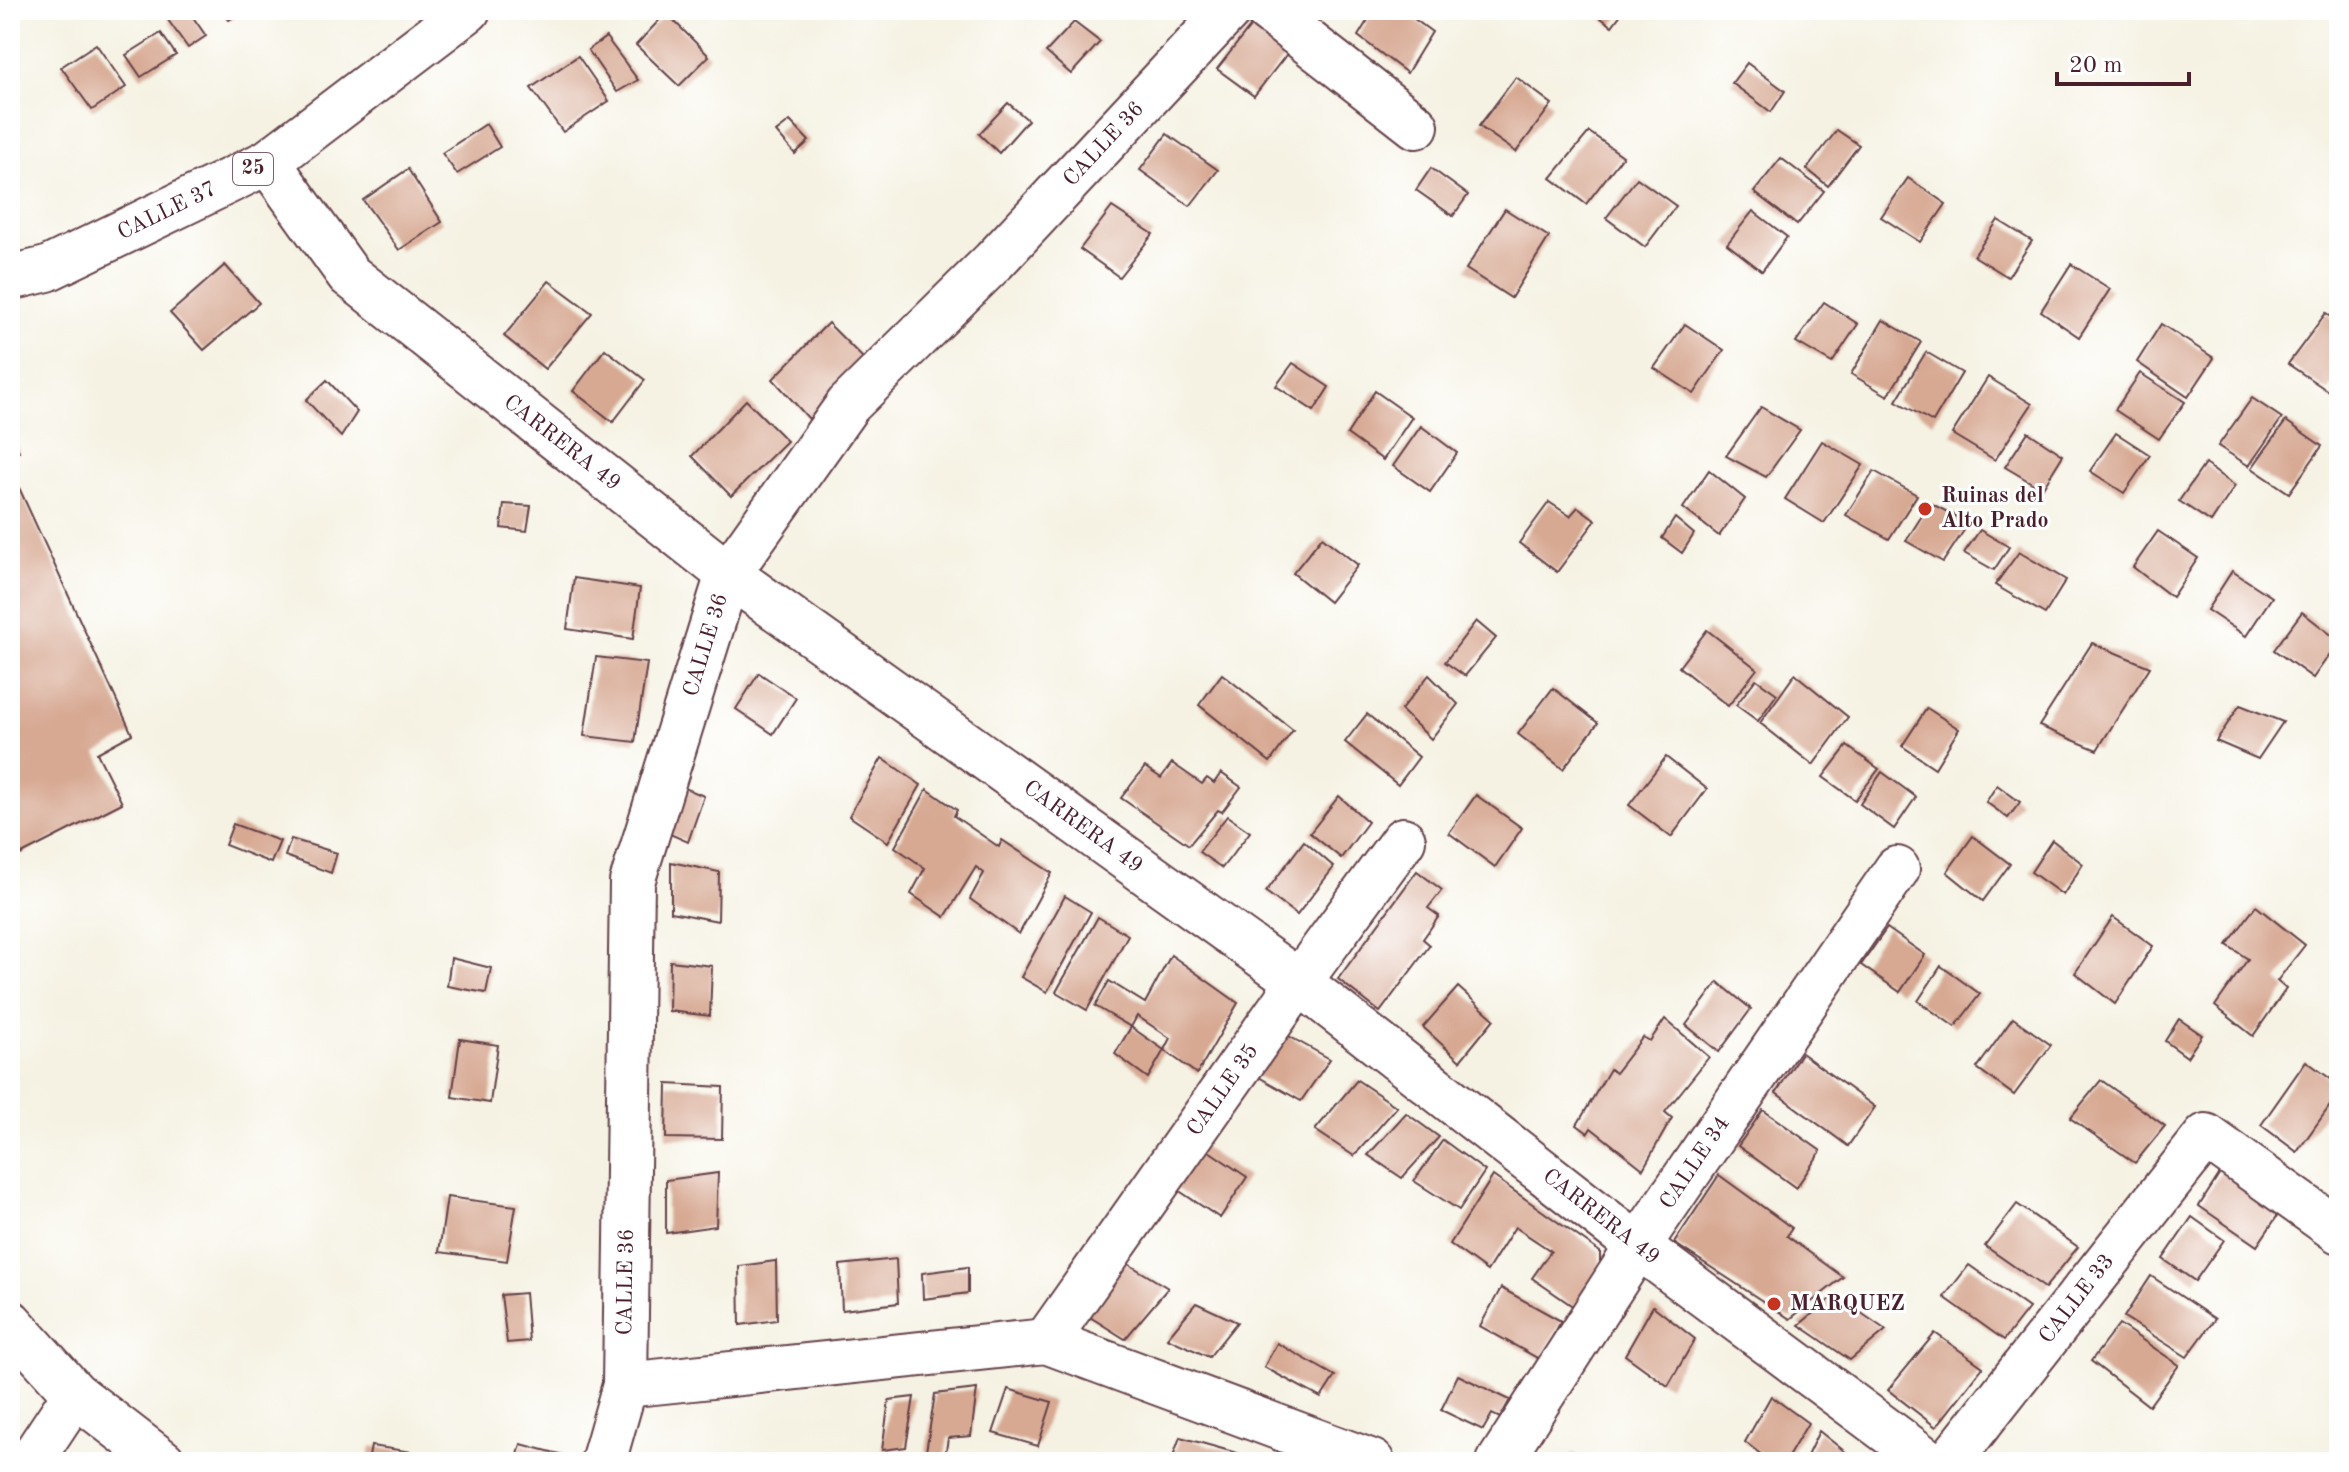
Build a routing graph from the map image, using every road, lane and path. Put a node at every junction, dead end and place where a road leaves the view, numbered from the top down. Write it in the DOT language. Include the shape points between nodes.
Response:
graph roads {
  1 [pos="468,10"];
  2 [pos="1229,10"];
  3 [pos="1267,10"];
  4 [pos="1416,126"];
  5 [pos="268,162"];
  6 [pos="10,278"];
  7 [pos="728,574"];
  8 [pos="1403,840"];
  9 [pos="1897,869"];
  10 [pos="1299,982"];
  11 [pos="2339,1231"];
  12 [pos="1638,1246"];
  13 [pos="10,1322"];
  14 [pos="1046,1341"];
  15 [pos="625,1385"];
  16 [pos="75,1394"];
  17 [pos="30,1462"];
  18 [pos="163,1462"];
  19 [pos="603,1462"];
  20 [pos="1372,1462"];
  21 [pos="1499,1462"];
  22 [pos="1929,1462"];
  23 [pos="1949,1462"];
  1 -- 5 [label="street, CALLE 37 / 25"];
  2 -- 7 [label="street, CALLE 36" via="994,261 848,405"];
  3 -- 4 [label="street"];
  5 -- 6 [label="street, CALLE 37 / 25" via="47,269"];
  5 -- 7 [label="street, CARRERA 49" via="349,275"];
  7 -- 10 [label="street, CARRERA 49"];
  7 -- 15 [label="street, CALLE 36" via="632,882"];
  8 -- 10 [label="street, CALLE 35"];
  9 -- 12 [label="street, CALLE 34"];
  10 -- 12 [label="street, CARRERA 49"];
  10 -- 14 [label="street, CALLE 35"];
  11 -- 23 [label="street, CALLE 33" via="2206,1136"];
  12 -- 21 [label="street, CALLE 34"];
  12 -- 22 [label="street, CARRERA 49"];
  13 -- 16 [label="street"];
  14 -- 15 [label="street"];
  14 -- 20 [label="street"];
  15 -- 19 [label="street, CALLE 36"];
  16 -- 17 [label="street"];
  16 -- 18 [label="street"];
}
